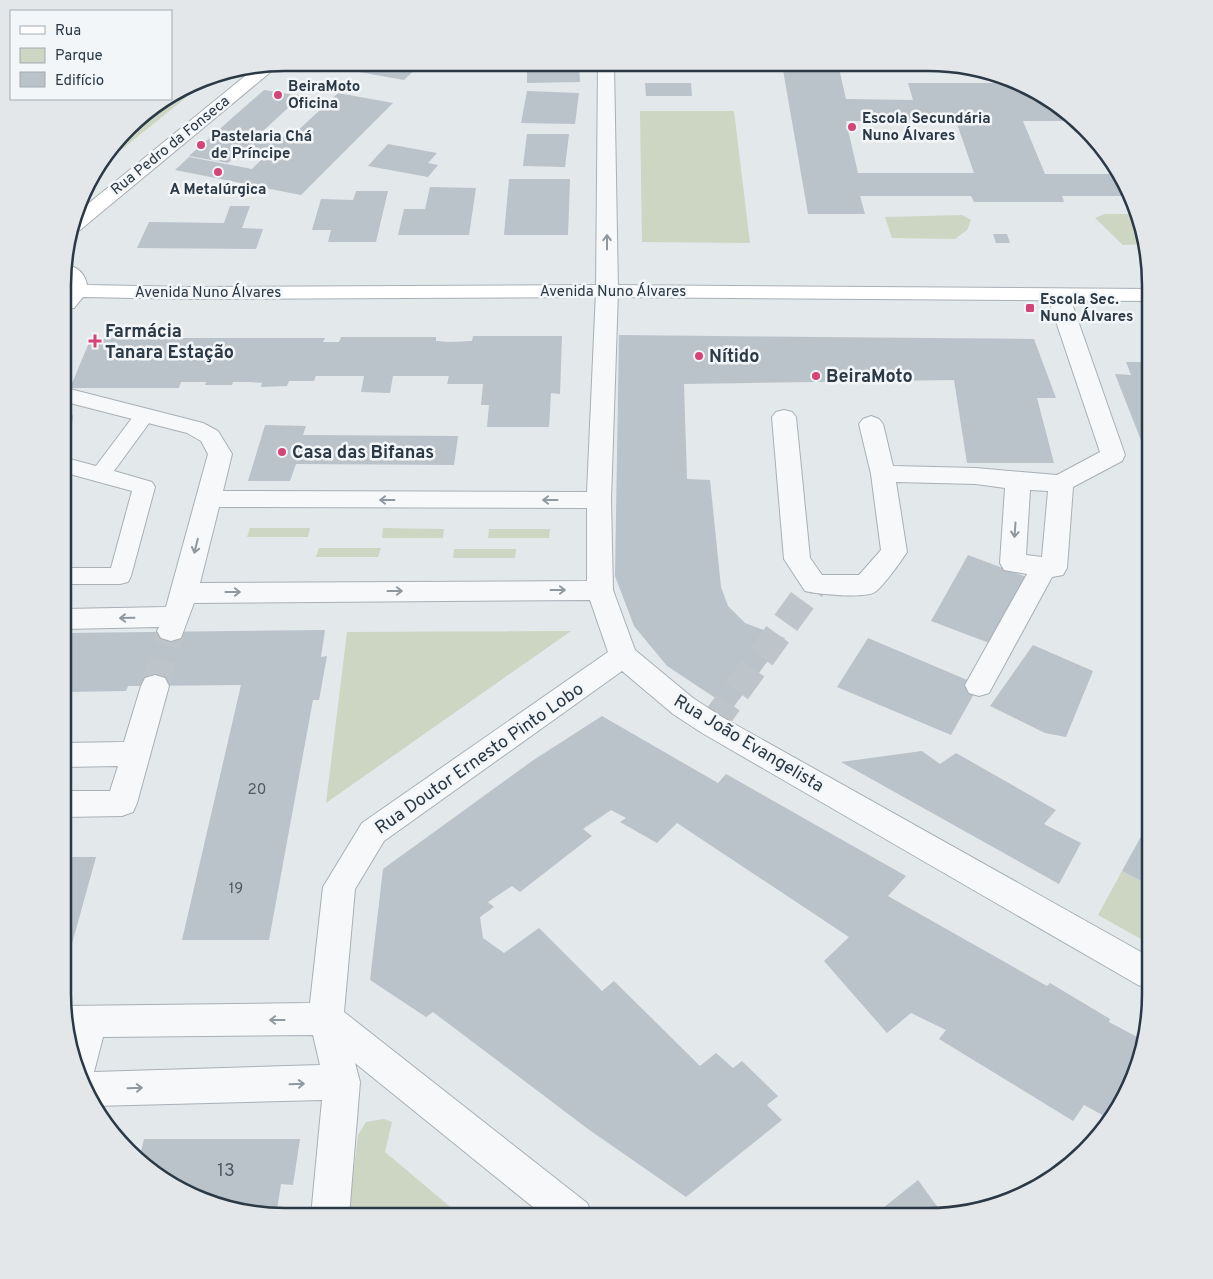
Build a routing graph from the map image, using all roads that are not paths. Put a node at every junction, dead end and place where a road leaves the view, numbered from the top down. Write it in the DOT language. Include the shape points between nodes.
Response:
graph roads {
  1 [pos="606,71"];
  2 [pos="259,73"];
  3 [pos="83,218"];
  4 [pos="72,275"];
  5 [pos="607,290"];
  6 [pos="1058,295"];
  7 [pos="1142,295"];
  8 [pos="72,297"];
  9 [pos="71,396"];
  10 [pos="146,415"];
  11 [pos="784,417"];
  12 [pos="872,424"];
  13 [pos="71,466"];
  14 [pos="883,474"];
  15 [pos="100,475"];
  16 [pos="1018,481"];
  17 [pos="1061,483"];
  18 [pos="208,499"];
  19 [pos="598,500"];
  20 [pos="1044,567"];
  21 [pos="71,576"];
  22 [pos="600,590"];
  23 [pos="177,614"];
  24 [pos="71,619"];
  25 [pos="623,656"];
  26 [pos="155,686"];
  27 [pos="979,686"];
  28 [pos="136,754"];
  29 [pos="71,755"];
  30 [pos="71,804"];
  31 [pos="1142,969"];
  32 [pos="326,1019"];
  33 [pos="78,1021"];
  34 [pos="78,1044"];
  35 [pos="342,1082"];
  36 [pos="93,1089"];
  37 [pos="331,1208"];
  38 [pos="564,1208"];
  5 -- 1 [label="street, one-way"];
  2 -- 3 [label="main road, Rua Pedro da Fonseca"];
  4 -- 8 [label="main road" via="78,284"];
  5 -- 6 [label="main road, Avenida Nuno Álvares"];
  5 -- 8 [label="main road, Avenida Nuno Álvares"];
  5 -- 19 [label="street"];
  6 -- 7 [label="main road, Avenida Nuno Álvares"];
  6 -- 17 [label="street" via="1113,456"];
  9 -- 10 [label="street"];
  10 -- 15 [label="lane"];
  10 -- 18 [label="street" via="195,428 210,436 220,454"];
  11 -- 14 [label="street" via="797,559 814,584 866,585 894,552"];
  12 -- 14 [label="street"];
  13 -- 15 [label="lane"];
  14 -- 16 [label="street" via="976,476"];
  15 -- 21 [label="lane" via="144,487 120,576"];
  16 -- 17 [label="street"];
  16 -- 20 [label="street, one-way" via="1013,562"];
  17 -- 20 [label="street" via="1054,568"];
  19 -- 18 [label="street, one-way"];
  18 -- 23 [label="street, one-way"];
  19 -- 22 [label="street"];
  20 -- 27 [label="street"];
  23 -- 22 [label="street, one-way"];
  22 -- 25 [label="street"];
  23 -- 24 [label="street, one-way"];
  25 -- 31 [label="street, Rua João Evangelista" via="683,706 712,725"];
  25 -- 32 [label="street, Rua Doutor Ernesto Pinto Lobo" via="373,832 338,887"];
  26 -- 28 [label="street"];
  28 -- 29 [label="street"];
  28 -- 30 [label="street" via="122,803"];
  32 -- 33 [label="street, one-way"];
  32 -- 35 [label="street, Rua Doutor Ernesto Pinto Lobo"];
  32 -- 38 [label="street"];
  33 -- 34 [label="street"];
  36 -- 35 [label="street, one-way"];
  35 -- 37 [label="street, Rua Doutor Ernesto Pinto Lobo"];
}
